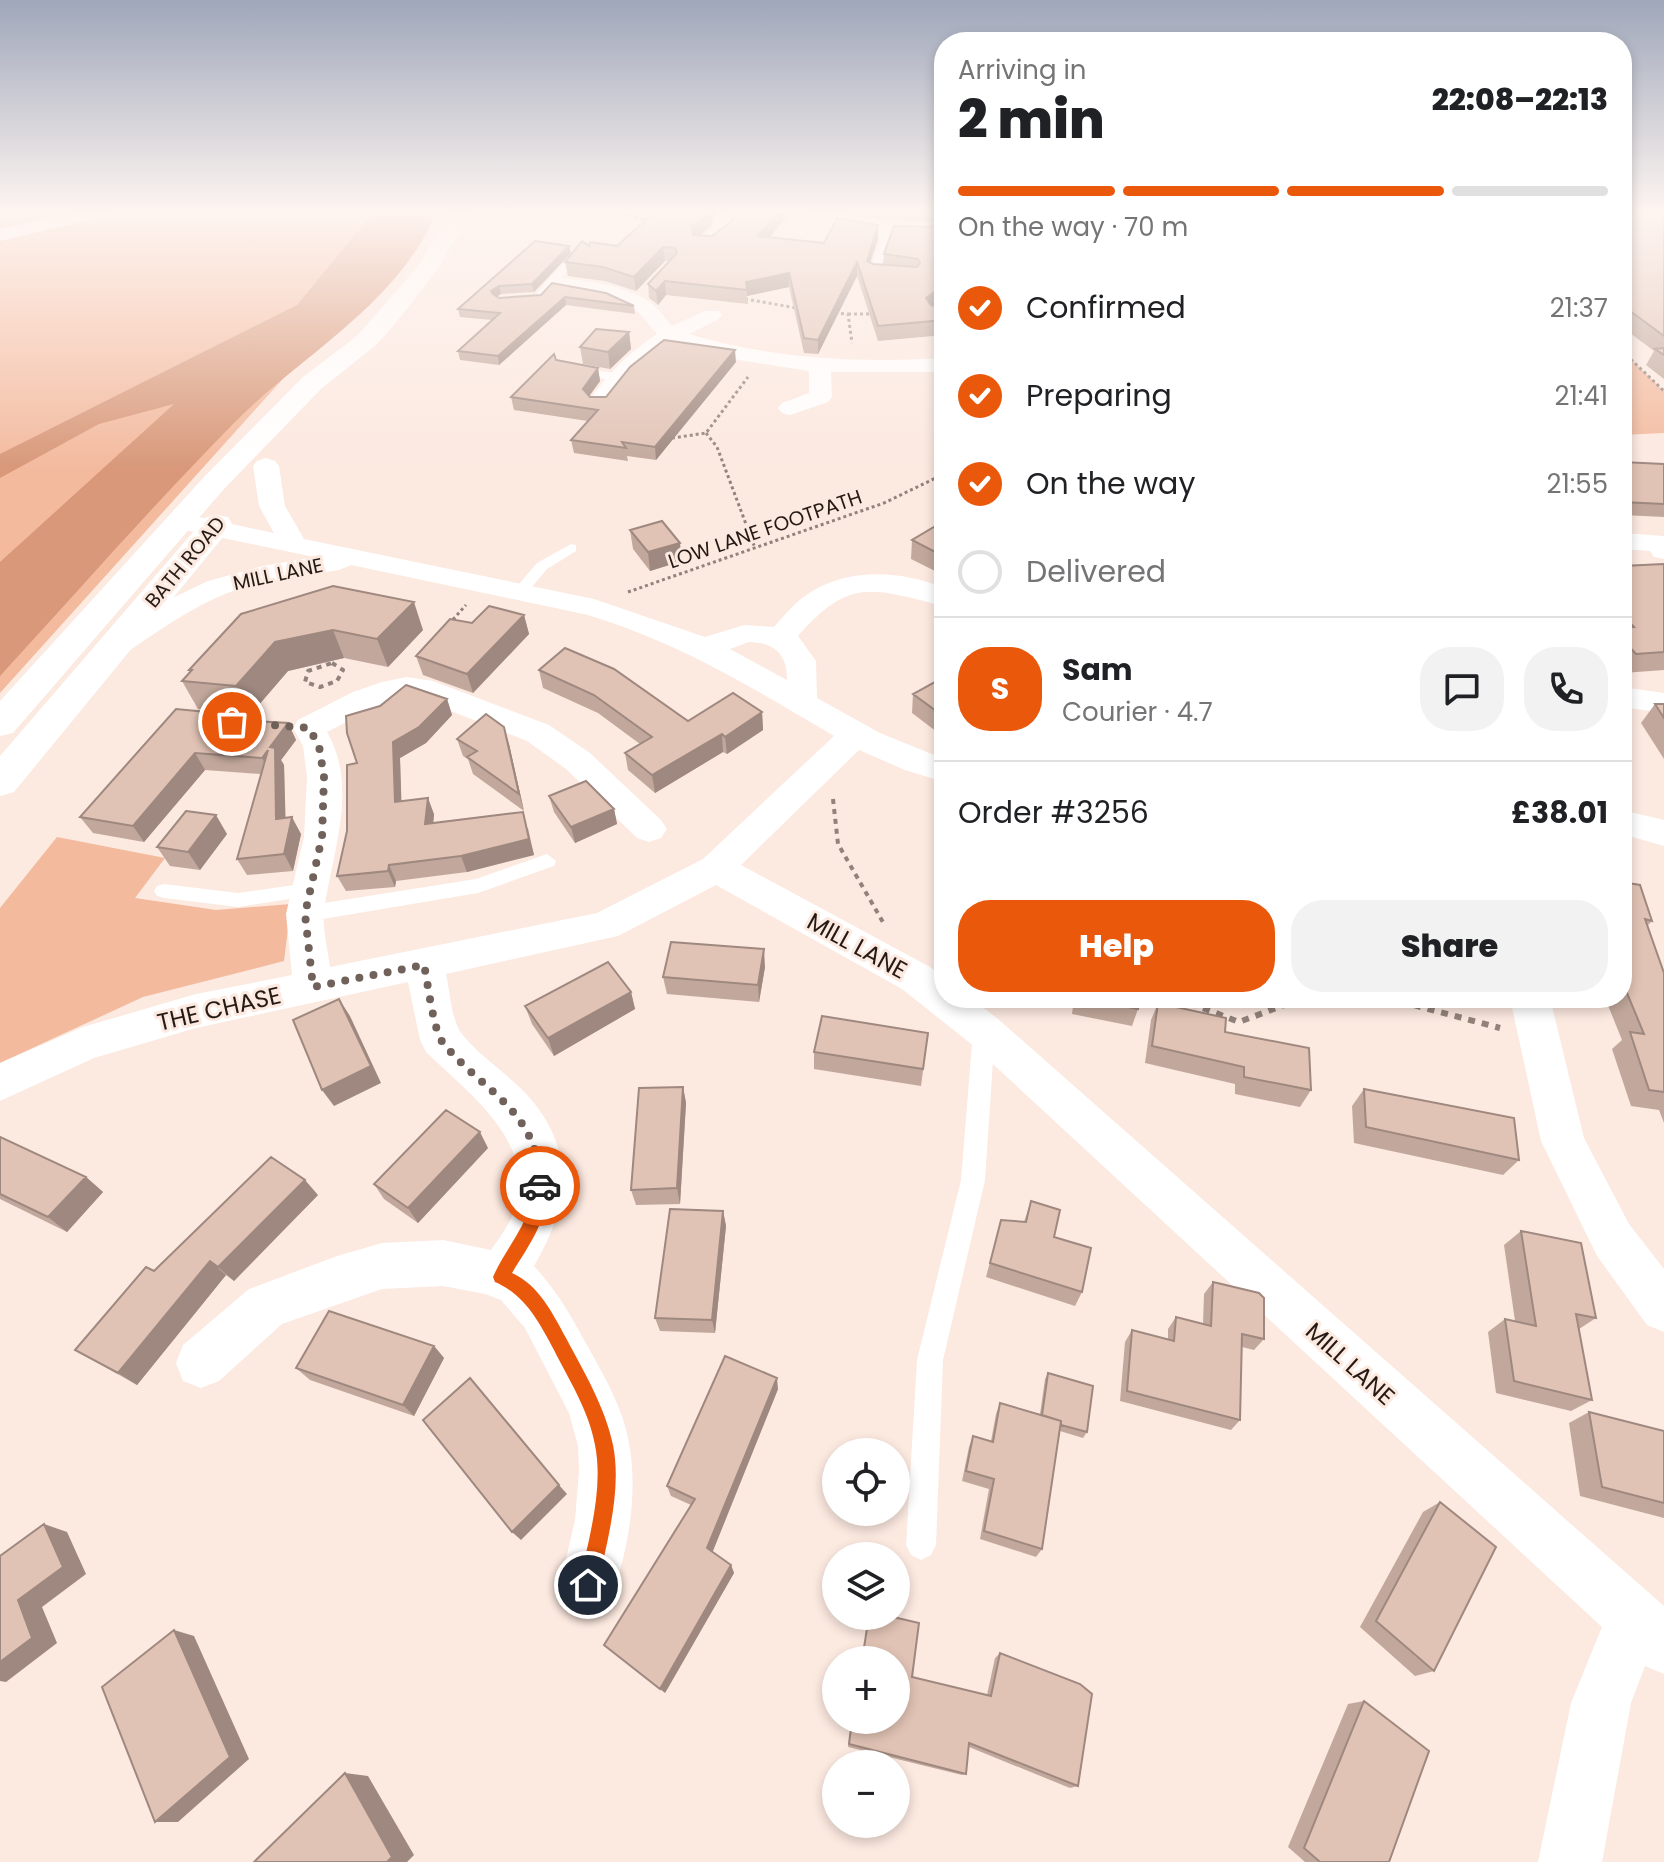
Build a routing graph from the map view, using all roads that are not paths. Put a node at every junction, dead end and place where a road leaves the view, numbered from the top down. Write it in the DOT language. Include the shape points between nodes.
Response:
graph roads {
  1 [pos="404,296"];
  2 [pos="540,296"];
  3 [pos="629,296"];
  4 [pos="525,299"];
  5 [pos="712,315"];
  6 [pos="668,334"];
  7 [pos="367,340"];
  8 [pos="934,365"];
  9 [pos="563,368"];
  10 [pos="820,368"];
  11 [pos="615,377"];
  12 [pos="600,402"];
  13 [pos="790,408"];
  14 [pos="266,466"];
  15 [pos="230,509"];
  16 [pos="180,521"];
  17 [pos="1632,542"];
  18 [pos="293,543"];
  19 [pos="1663,546"];
  20 [pos="571,548"];
  21 [pos="365,559"];
  22 [pos="520,592"];
  23 [pos="934,594"];
  24 [pos="780,638"];
  25 [pos="112,648"];
  26 [pos="706,648"];
  27 [pos="418,657"];
  28 [pos="388,689"];
  29 [pos="1632,698"];
  30 [pos="801,701"];
  31 [pos="1664,703"];
  32 [pos="0,724"];
  33 [pos="854,736"];
  34 [pos="934,768"];
  35 [pos="0,782"];
  36 [pos="1632,825"];
  37 [pos="649,829"];
  38 [pos="1664,833"];
  39 [pos="547,861"];
  40 [pos="716,868"];
  41 [pos="164,891"];
  42 [pos="307,902"];
  43 [pos="424,965"];
  44 [pos="313,987"];
  45 [pos="934,992"];
  46 [pos="954,1008"];
  47 [pos="1534,1018"];
  48 [pos="984,1031"];
  49 [pos="0,1083"];
  50 [pos="501,1277"];
  51 [pos="1664,1308"];
  52 [pos="201,1363"];
  53 [pos="921,1545"];
  54 [pos="588,1585"];
  55 [pos="1649,1632"];
  56 [pos="1570,1862"];
  1 -- 7 [label="main road, BATH ROAD"];
  2 -- 4 [label="lane"];
  3 -- 6 [label="street" via="639,298"];
  5 -- 6 [label="street"];
  6 -- 10 [label="street"];
  6 -- 11 [label="street"];
  7 -- 14 [label="main road, BATH ROAD" via="358,360"];
  7 -- 16 [label="main road, BATH ROAD" via="312,383"];
  8 -- 10 [label="street"];
  9 -- 11 [label="lane"];
  10 -- 13 [label="street" via="820,397"];
  11 -- 12 [label="street"];
  14 -- 15 [label="main road, BATH ROAD"];
  14 -- 18 [label="street, MILL LANE" via="272,506"];
  15 -- 16 [label="street, MILL LANE"];
  15 -- 18 [label="street, MILL LANE"];
  15 -- 25 [label="main road, BATH ROAD"];
  16 -- 32 [label="main road, BATH ROAD"];
  17 -- 19 [label="street"];
  18 -- 21 [label="street, MILL LANE"];
  20 -- 22 [label="lane" via="542,566"];
  21 -- 22 [label="street, MILL LANE"];
  21 -- 25 [label="street, MILL LANE" via="263,574 219,587"];
  22 -- 26 [label="street, MILL LANE" via="646,623"];
  23 -- 24 [label="street" via="916,585 875,582 836,589 812,604"];
  24 -- 26 [label="street" via="750,633"];
  24 -- 30 [label="street" via="802,657"];
  25 -- 35 [label="main road, BATH ROAD"];
  26 -- 30 [label="street, MILL LANE"];
  27 -- 28 [label="street"];
  28 -- 37 [label="street" via="422,688 538,733 578,761"];
  28 -- 42 [label="street" via="302,728 319,746 324,777 322,837"];
  29 -- 31 [label="street"];
  30 -- 33 [label="street, MILL LANE"];
  33 -- 34 [label="street, MILL LANE"];
  33 -- 40 [label="street"];
  36 -- 38 [label="street"];
  39 -- 42 [label="lane" via="478,886"];
  40 -- 43 [label="street, THE CHASE" via="605,926"];
  40 -- 45 [label="street, MILL LANE"];
  41 -- 42 [label="lane"];
  42 -- 44 [label="street"];
  43 -- 44 [label="street, THE CHASE"];
  43 -- 50 [label="street" via="441,1040 513,1109 530,1132 537,1160 540,1201 533,1225"];
  44 -- 49 [label="street, THE CHASE" via="196,1011 83,1044"];
  46 -- 48 [label="street, MILL LANE"];
  47 -- 51 [label="street" via="1563,1141 1613,1240"];
  48 -- 53 [label="lane" via="973,1180 930,1360"];
  48 -- 55 [label="street, MILL LANE"];
  50 -- 52 [label="street" via="443,1263 382,1266 266,1306"];
  50 -- 54 [label="street" via="517,1283 542,1311 592,1405 604,1446 602,1520"];
  55 -- 56 [label="street" via="1601,1703"];
}
